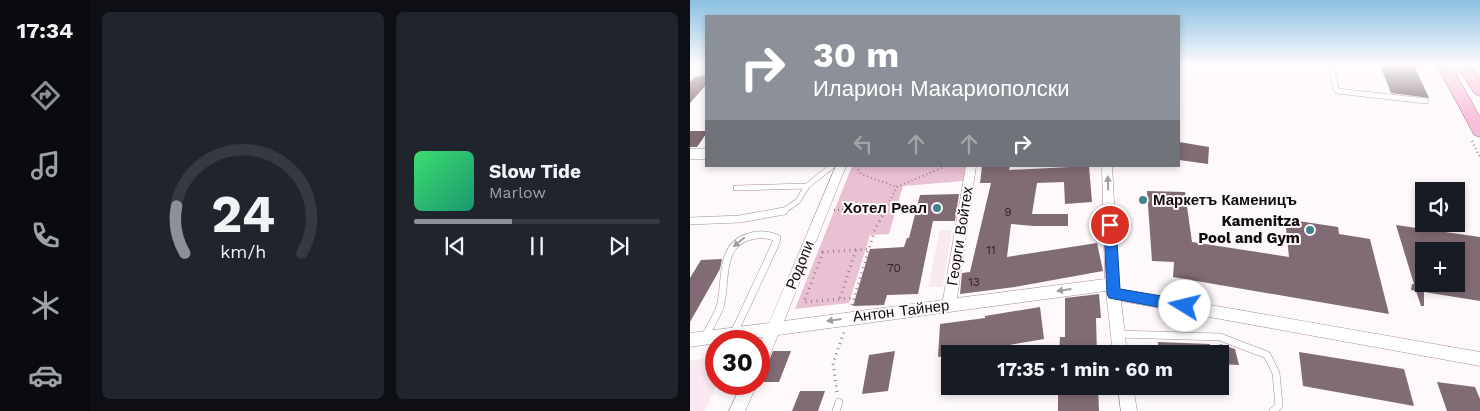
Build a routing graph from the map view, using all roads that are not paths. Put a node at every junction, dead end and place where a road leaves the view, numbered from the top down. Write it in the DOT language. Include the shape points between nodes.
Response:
graph roads {
  1 [pos="1335,84"];
  2 [pos="1455,84"];
  3 [pos="1426,101"];
  4 [pos="1480,131"];
  5 [pos="690,154"];
  6 [pos="705,154"];
  7 [pos="831,167"];
  8 [pos="841,167"];
  9 [pos="971,167"];
  10 [pos="1107,167"];
  11 [pos="807,186"];
  12 [pos="736,188"];
  13 [pos="690,221"];
  14 [pos="1113,289"];
  15 [pos="949,306"];
  16 [pos="774,328"];
  17 [pos="735,330"];
  18 [pos="758,330"];
  19 [pos="1117,334"];
  20 [pos="770,338"];
  21 [pos="697,339"];
  22 [pos="1119,345"];
  23 [pos="1480,359"];
  24 [pos="745,395"];
  25 [pos="1126,395"];
  26 [pos="839,402"];
  27 [pos="737,411"];
  28 [pos="836,411"];
  29 [pos="1129,411"];
  30 [pos="1273,411"];
  1 -- 3 [label="lane" via="1337,90"];
  2 -- 4 [label="main road"];
  5 -- 6 [label="street"];
  7 -- 11 [label="lane"];
  8 -- 16 [label="street, Родопи"];
  9 -- 15 [label="street, Георги Войтех"];
  14 -- 10 [label="street, one-way"];
  11 -- 12 [label="lane"];
  11 -- 13 [label="lane" via="798,200 782,212 740,219"];
  14 -- 15 [label="street, Антон Тайнер, one-way"];
  14 -- 19 [label="street"];
  14 -- 23 [label="street, Антон Тайнер"];
  15 -- 16 [label="street, Антон Тайнер, one-way"];
  16 -- 18 [label="street, Антон Тайнер"];
  16 -- 20 [label="street, Родопи"];
  17 -- 21 [label="lane, one-way" via="775,245 776,238 772,235 746,236 736,242 727,256 720,305"];
  19 -- 22 [label="street"];
  19 -- 30 [label="lane" via="1220,337 1267,355 1276,373 1279,406"];
  24 -- 27 [label="street"];
  25 -- 29 [label="street"];
  26 -- 28 [label="lane"];
}
